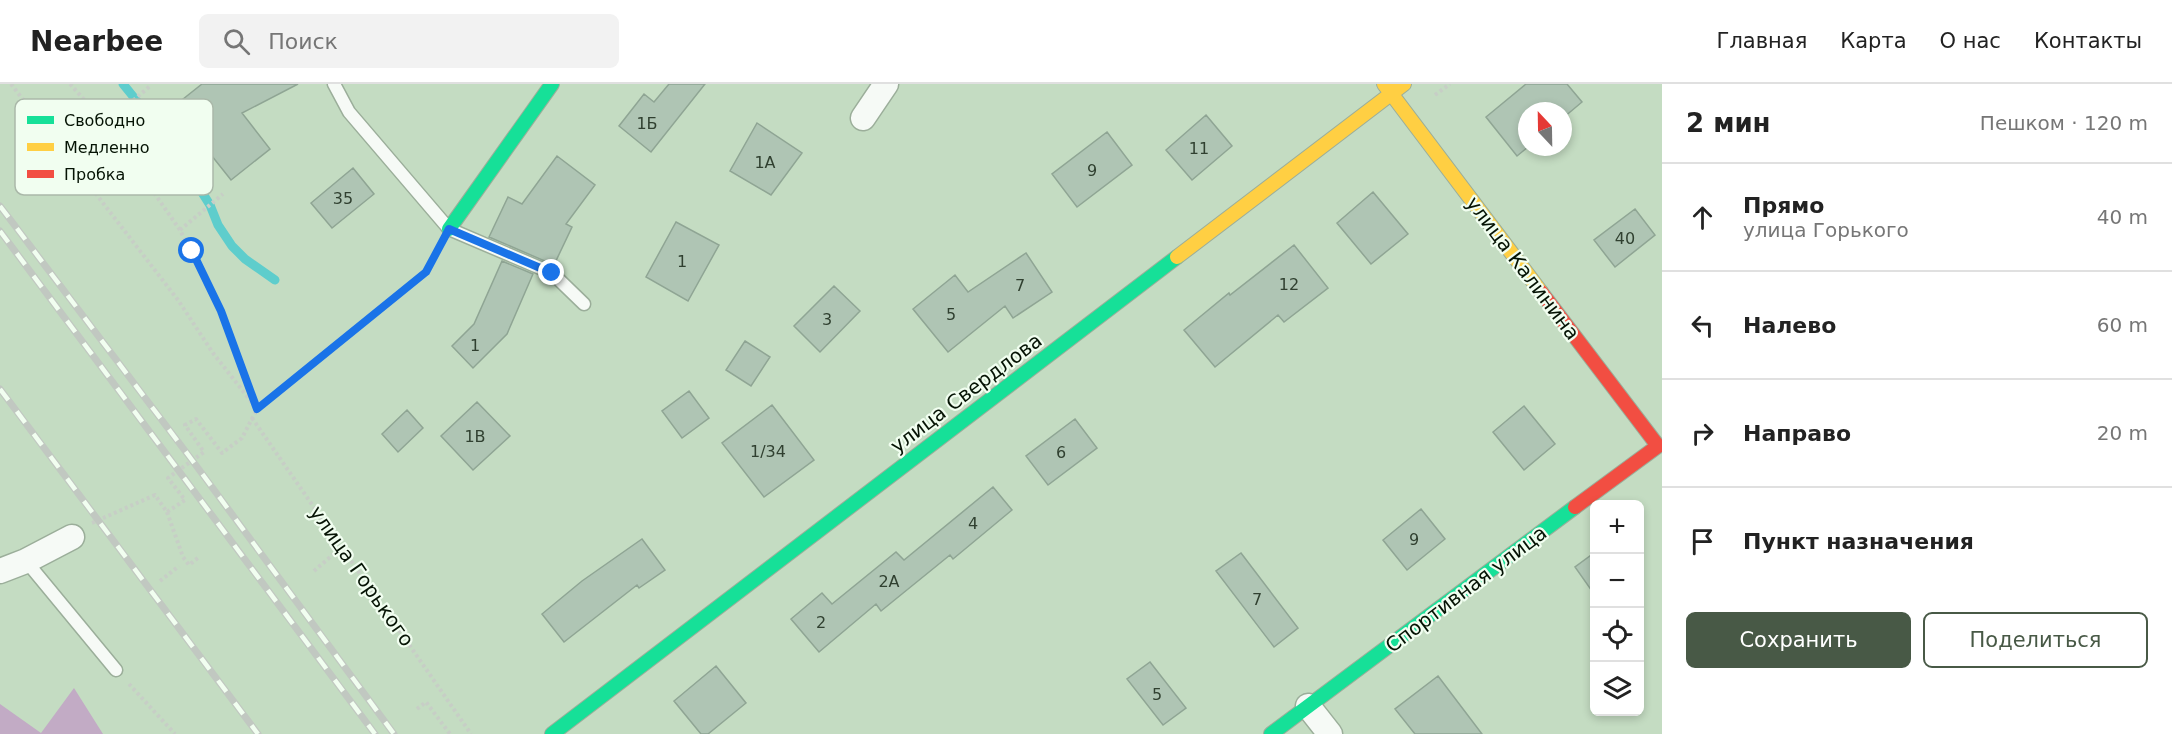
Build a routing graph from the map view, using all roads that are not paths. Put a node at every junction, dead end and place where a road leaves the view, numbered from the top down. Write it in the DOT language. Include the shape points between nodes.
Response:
graph roads {
  1 [pos="334,84"];
  2 [pos="552,84"];
  3 [pos="886,84"];
  4 [pos="1404,84"];
  5 [pos="1387,89"];
  6 [pos="863,118"];
  7 [pos="449,229"];
  8 [pos="584,304"];
  9 [pos="1661,447"];
  10 [pos="72,537"];
  11 [pos="26,561"];
  12 [pos="0,571"];
  13 [pos="116,670"];
  14 [pos="1308,706"];
  15 [pos="552,734"];
  16 [pos="1271,734"];
  17 [pos="1330,734"];
  1 -- 7 [label="lane" via="349,112"];
  2 -- 7 [label="street"];
  3 -- 6 [label="street"];
  4 -- 5 [label="street, улица Свердлова"];
  5 -- 9 [label="street, улица Калинина"];
  5 -- 15 [label="street, улица Свердлова"];
  7 -- 8 [label="lane" via="552,273"];
  9 -- 14 [label="street, Спортивная улица"];
  10 -- 11 [label="street"];
  11 -- 12 [label="street"];
  11 -- 13 [label="lane"];
  14 -- 16 [label="street, Спортивная улица"];
  14 -- 17 [label="street"];
}
